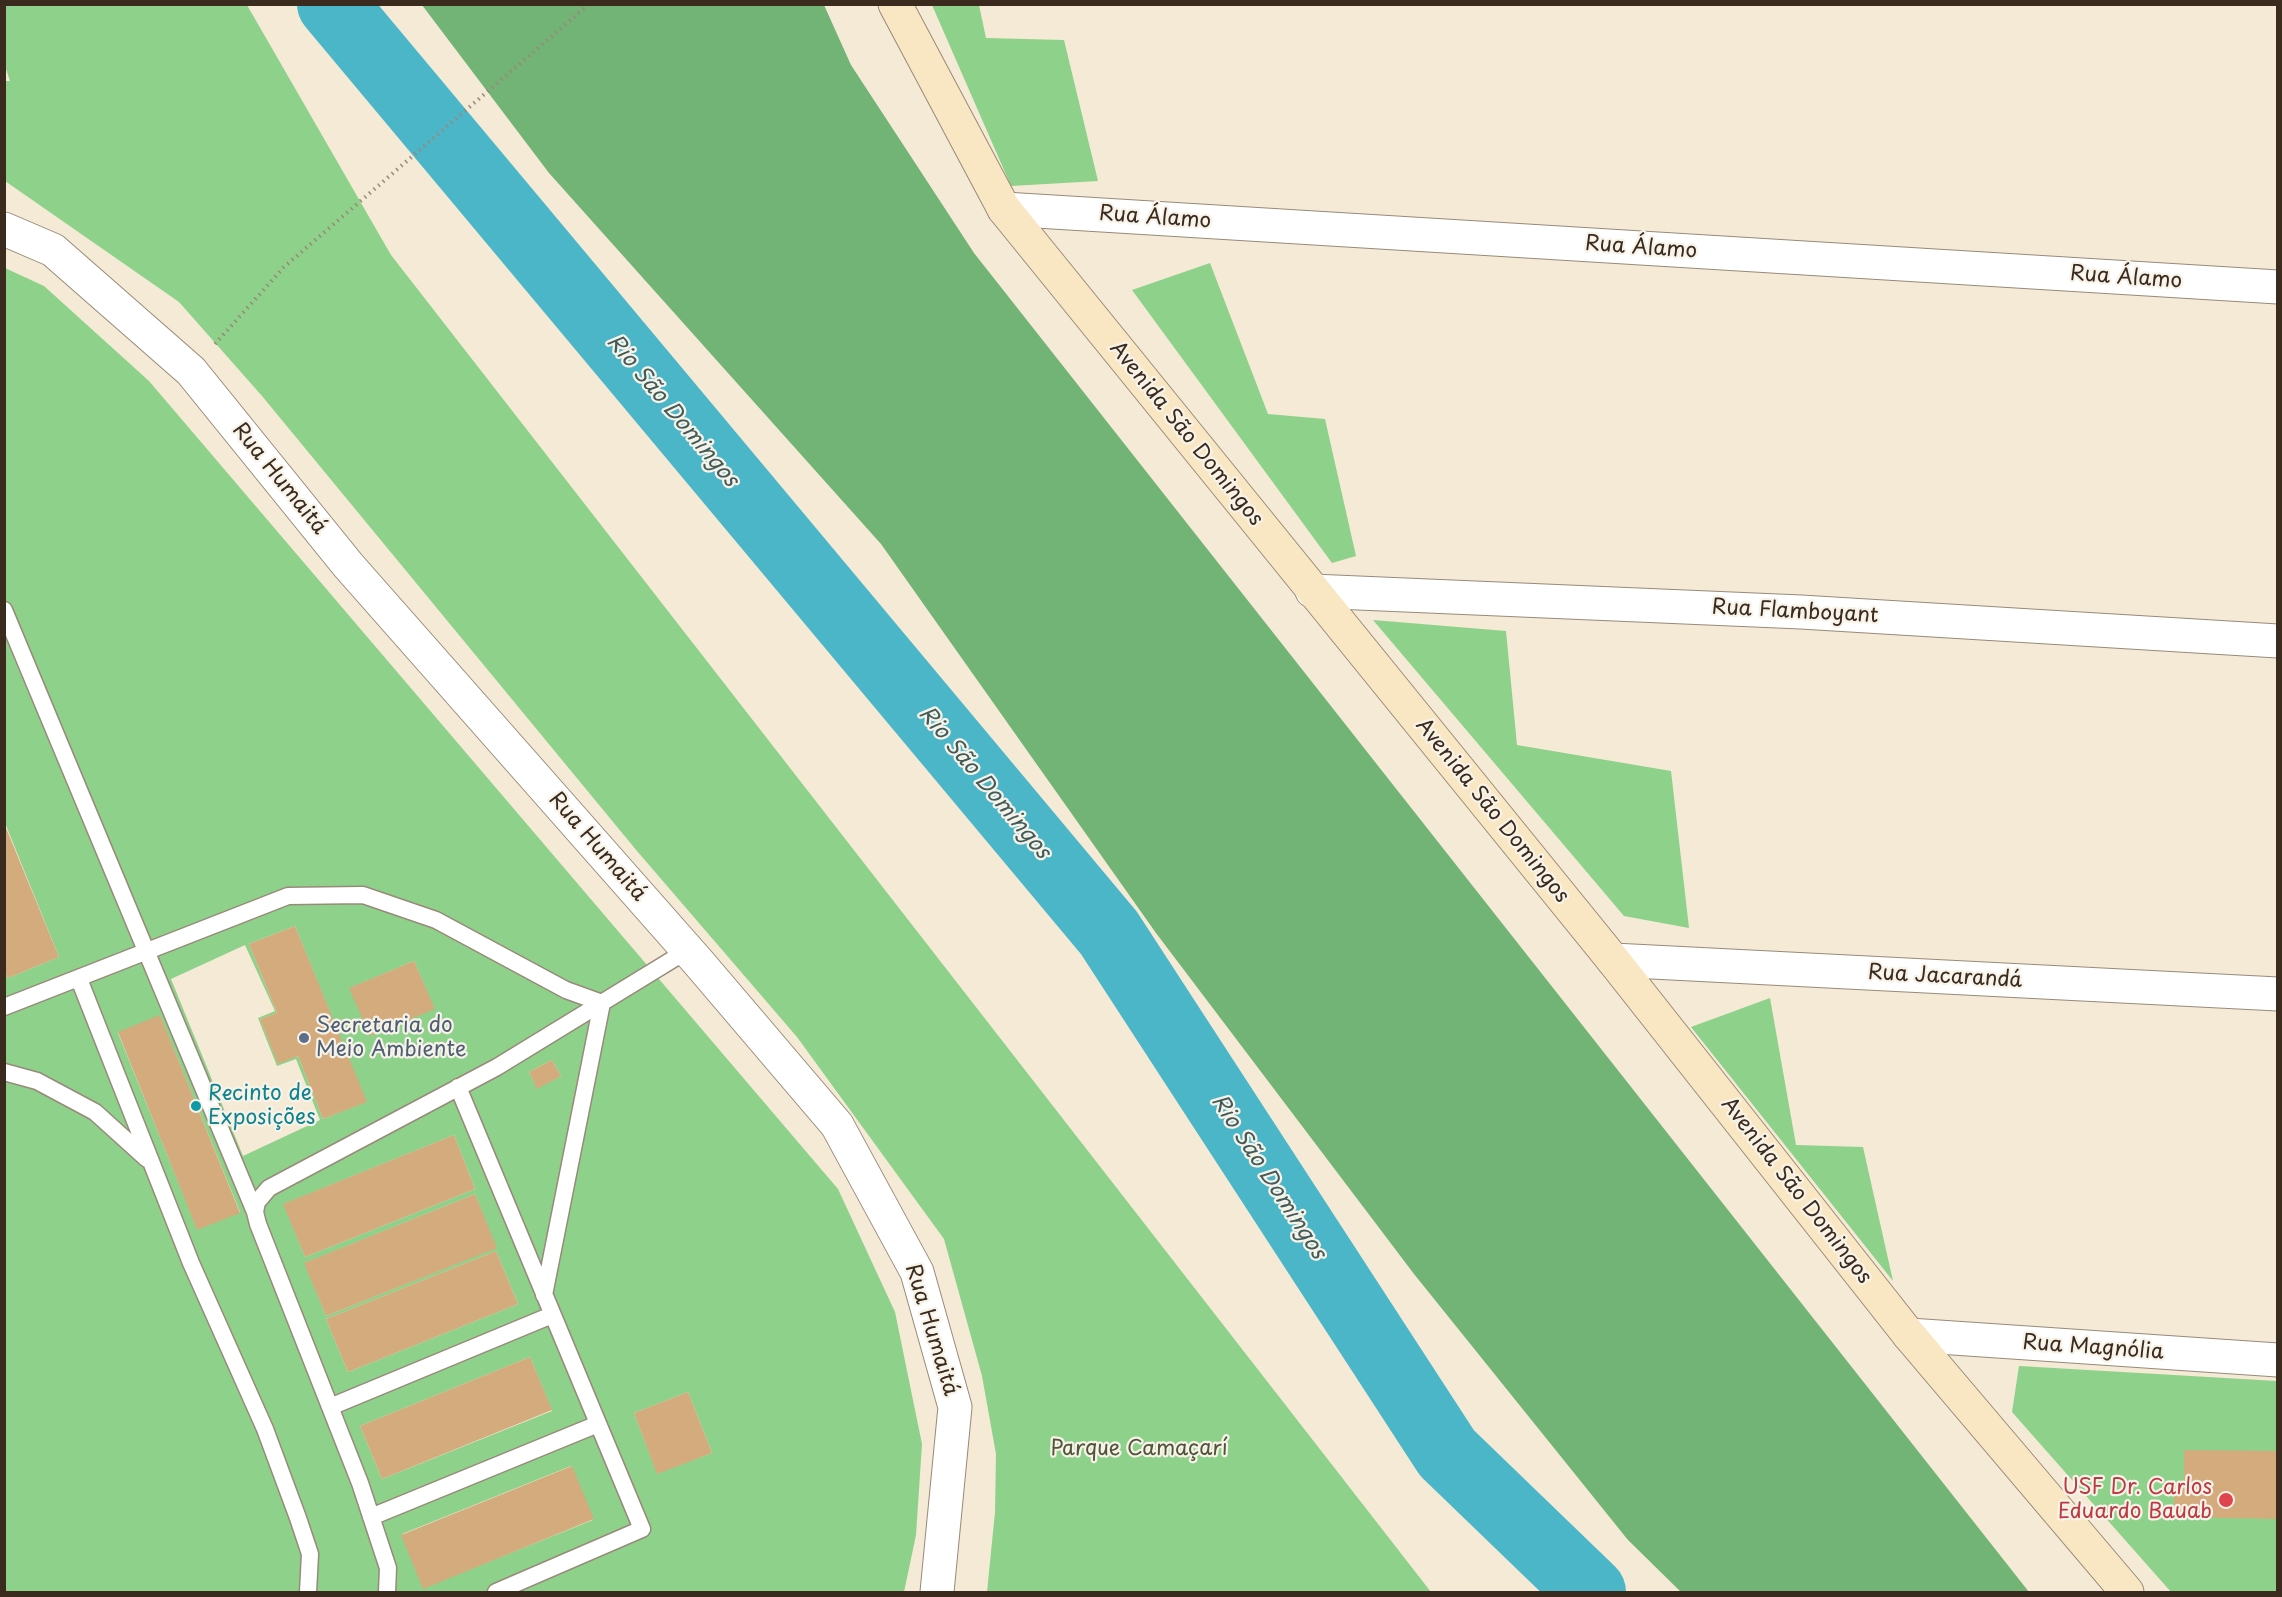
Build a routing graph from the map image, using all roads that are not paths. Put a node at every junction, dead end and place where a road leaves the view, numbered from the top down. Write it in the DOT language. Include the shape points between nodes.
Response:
graph roads {
  1 [pos="895,4"];
  2 [pos="1004,209"];
  3 [pos="4,229"];
  4 [pos="2277,287"];
  5 [pos="1312,591"];
  6 [pos="4,610"];
  7 [pos="2277,641"];
  8 [pos="688,950"];
  9 [pos="149,951"];
  10 [pos="1613,960"];
  11 [pos="79,979"];
  12 [pos="2277,994"];
  13 [pos="602,1003"];
  14 [pos="4,1007"];
  15 [pos="4,1072"];
  16 [pos="458,1087"];
  17 [pos="151,1163"];
  18 [pos="255,1212"];
  19 [pos="544,1294"];
  20 [pos="552,1315"];
  21 [pos="1909,1335"];
  22 [pos="2277,1360"];
  23 [pos="330,1407"];
  24 [pos="598,1424"];
  25 [pos="371,1517"];
  26 [pos="309,1593"];
  27 [pos="387,1593"];
  28 [pos="496,1593"];
  29 [pos="937,1593"];
  30 [pos="2127,1593"];
  1 -- 2 [label="street, Avenida São Domingos"];
  2 -- 4 [label="street, Rua Álamo"];
  2 -- 5 [label="street, Avenida São Domingos"];
  3 -- 8 [label="street, Rua Humaitá" via="53,250 191,371 348,565"];
  5 -- 7 [label="street, Rua Flamboyant" via="1813,612"];
  5 -- 10 [label="street, Avenida São Domingos"];
  6 -- 9 [label="lane"];
  8 -- 13 [label="lane"];
  8 -- 29 [label="street, Rua Humaitá" via="837,1125 917,1272 955,1407"];
  9 -- 11 [label="lane"];
  9 -- 13 [label="lane" via="288,896 363,895 436,920 566,990"];
  9 -- 18 [label="lane"];
  10 -- 12 [label="street, Rua Jacarandá"];
  10 -- 21 [label="street, Avenida São Domingos"];
  11 -- 14 [label="lane"];
  11 -- 17 [label="lane"];
  13 -- 16 [label="lane"];
  13 -- 19 [label="lane"];
  15 -- 17 [label="lane" via="37,1081 95,1112"];
  16 -- 18 [label="lane" via="269,1188 261,1195"];
  16 -- 19 [label="lane"];
  17 -- 26 [label="lane" via="265,1429 294,1507 310,1554"];
  18 -- 23 [label="lane"];
  19 -- 20 [label="lane"];
  20 -- 23 [label="lane"];
  20 -- 24 [label="lane"];
  21 -- 22 [label="street, Rua Magnólia"];
  21 -- 30 [label="street, Avenida São Domingos"];
  23 -- 25 [label="lane"];
  24 -- 25 [label="lane"];
  24 -- 28 [label="lane" via="642,1529"];
  25 -- 27 [label="lane" via="388,1568"];
}
